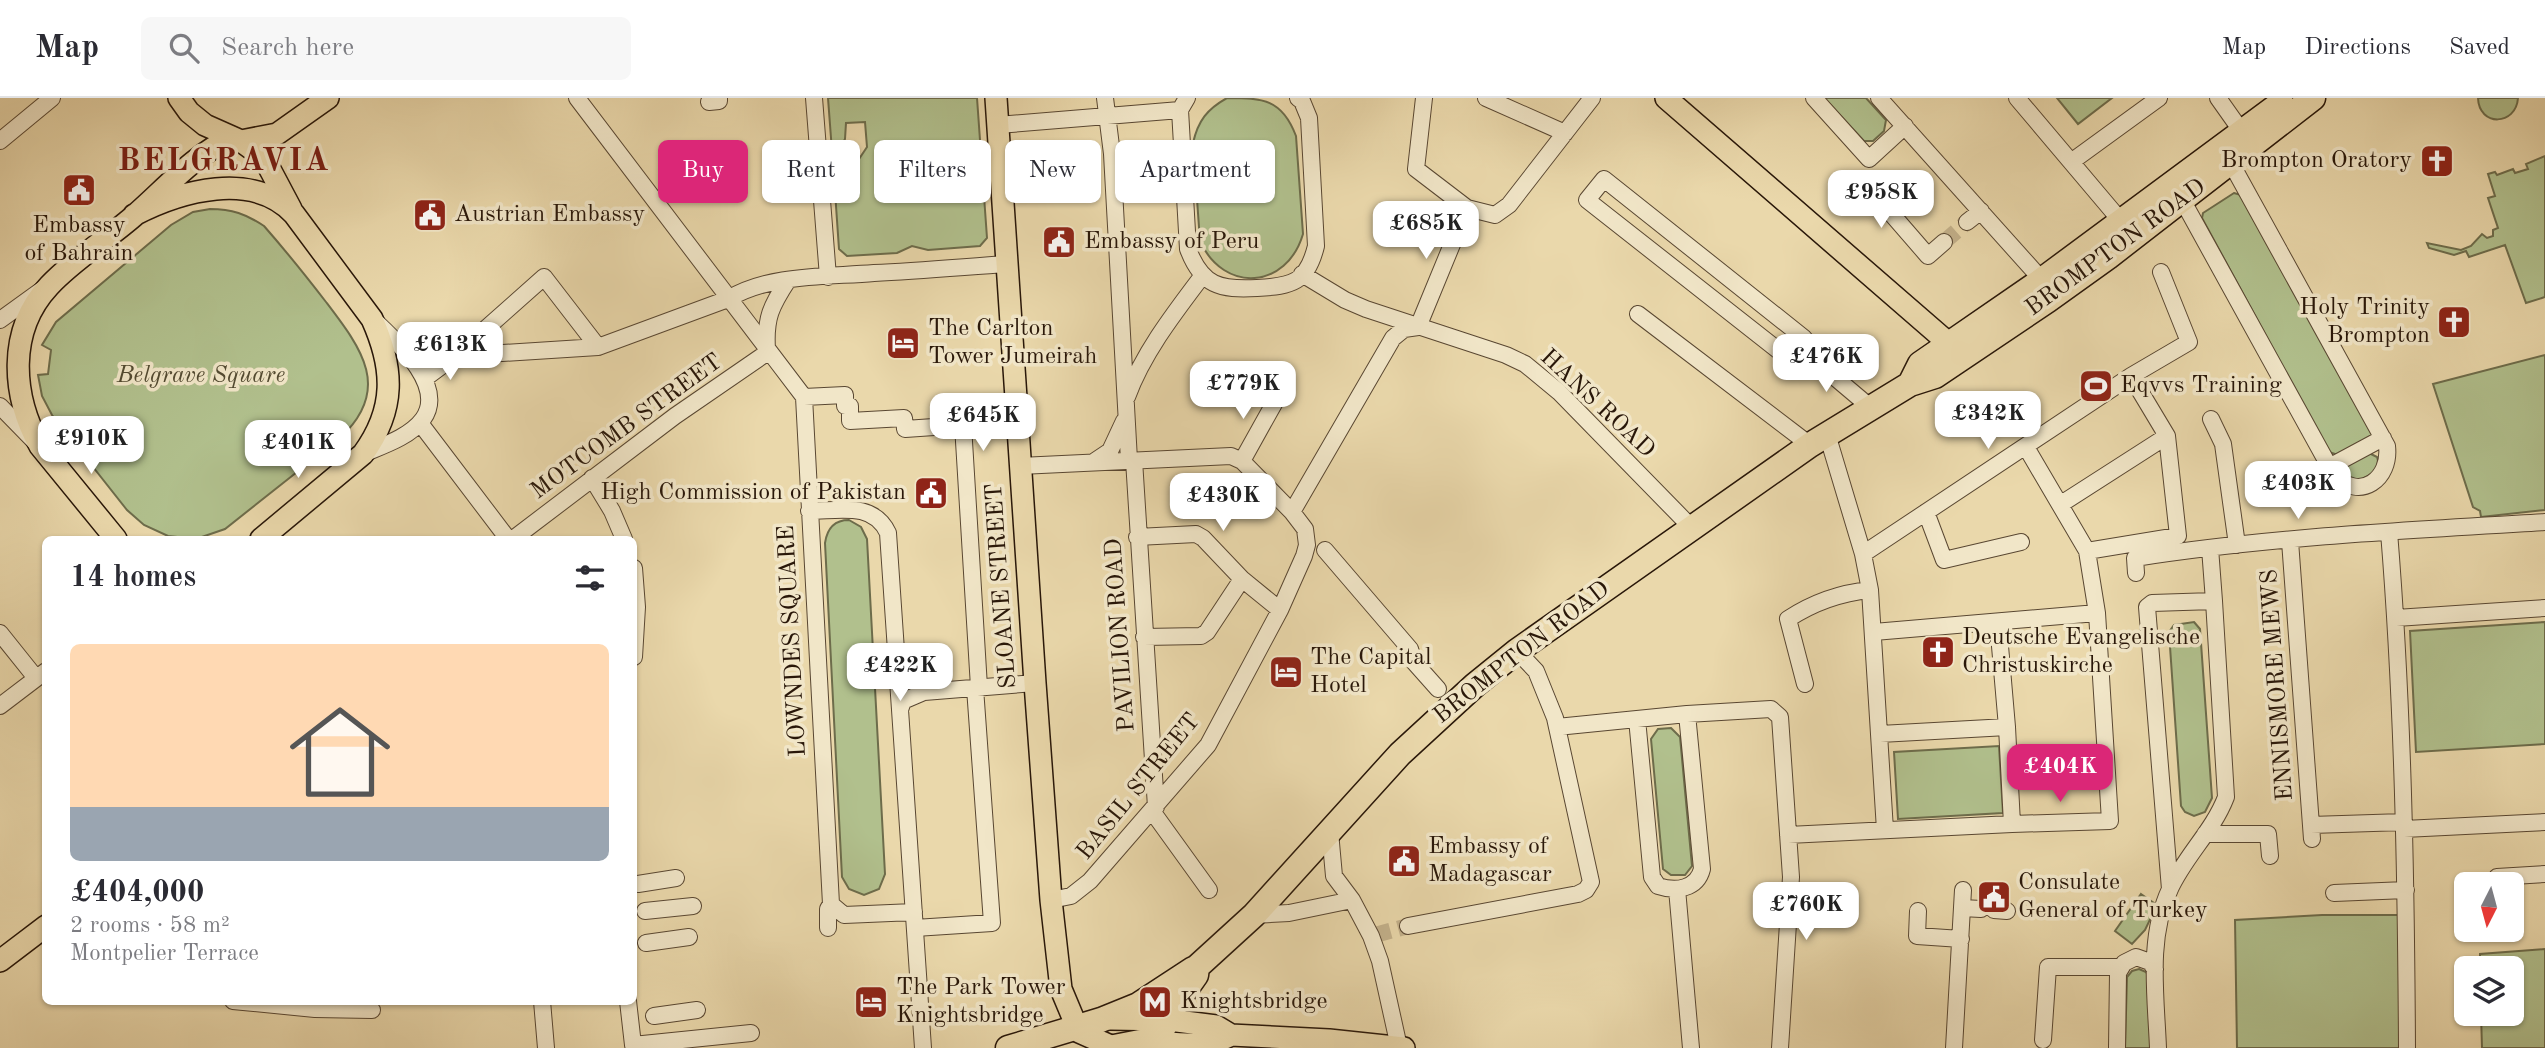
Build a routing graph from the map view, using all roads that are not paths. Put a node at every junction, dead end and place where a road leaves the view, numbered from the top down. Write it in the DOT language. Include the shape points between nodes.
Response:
graph roads {
  1 [pos="52,98"];
  2 [pos="179,98"];
  3 [pos="328,98"];
  4 [pos="814,98"];
  5 [pos="996,98"];
  6 [pos="1105,98"];
  7 [pos="1298,98"];
  8 [pos="1424,98"];
  9 [pos="1486,98"];
  10 [pos="1592,98"];
  11 [pos="1667,98"];
  12 [pos="1814,98"];
  13 [pos="1879,98"];
  14 [pos="2017,98"];
  15 [pos="2159,98"];
  16 [pos="2218,98"];
  17 [pos="2288,98"];
  18 [pos="2313,98"];
  19 [pos="581,99"];
  20 [pos="1183,104"];
  21 [pos="1106,116"];
  22 [pos="998,125"];
  23 [pos="1905,126"];
  24 [pos="281,132"];
  25 [pos="1565,133"];
  26 [pos="2247,139"];
  27 [pos="236,140"];
  28 [pos="0,141"];
  29 [pos="264,159"];
  30 [pos="2071,162"];
  31 [pos="2231,163"];
  32 [pos="1863,181"];
  33 [pos="2177,192"];
  34 [pos="1467,208"];
  35 [pos="1981,211"];
  36 [pos="294,214"];
  37 [pos="134,215"];
  38 [pos="1967,222"];
  39 [pos="2127,230"];
  40 [pos="1944,242"];
  41 [pos="1007,264"];
  42 [pos="2161,272"];
  43 [pos="1302,274"];
  44 [pos="1203,275"];
  45 [pos="828,276"];
  46 [pos="2042,279"];
  47 [pos="791,280"];
  48 [pos="50,285"];
  49 [pos="728,299"];
  50 [pos="1638,314"];
  51 [pos="372,319"];
  52 [pos="0,320"];
  53 [pos="1418,327"];
  54 [pos="598,347"];
  55 [pos="1956,350"];
  56 [pos="767,351"];
  57 [pos="1805,353"];
  58 [pos="456,356"];
  59 [pos="2131,376"];
  60 [pos="424,379"];
  61 [pos="804,397"];
  62 [pos="1276,400"];
  63 [pos="0,406"];
  64 [pos="1870,407"];
  65 [pos="1126,409"];
  66 [pos="2211,419"];
  67 [pos="420,423"];
  68 [pos="2166,436"];
  69 [pos="2383,438"];
  70 [pos="1819,439"];
  71 [pos="40,446"];
  72 [pos="2026,447"];
  73 [pos="363,454"];
  74 [pos="1131,460"];
  75 [pos="1241,461"];
  76 [pos="1093,462"];
  77 [pos="1020,466"];
  78 [pos="2329,467"];
  79 [pos="592,478"];
  80 [pos="2062,504"];
  81 [pos="809,511"];
  82 [pos="1292,512"];
  83 [pos="1926,512"];
  84 [pos="2545,522"];
  85 [pos="1691,527"];
  86 [pos="2389,532"];
  87 [pos="112,536"];
  88 [pos="265,536"];
  89 [pos="505,536"];
  90 [pos="510,536"];
  91 [pos="623,536"];
  92 [pos="1138,537"];
  93 [pos="1306,539"];
  94 [pos="2290,541"];
  95 [pos="2021,542"];
  96 [pos="2237,545"];
  97 [pos="2210,548"];
  98 [pos="2087,551"];
  99 [pos="1863,554"];
  100 [pos="2136,573"];
  101 [pos="1242,579"];
  102 [pos="1870,590"];
  103 [pos="2214,601"];
  104 [pos="2545,608"];
  105 [pos="1280,610"];
  106 [pos="2097,613"];
  107 [pos="2396,618"];
  108 [pos="1998,623"];
  109 [pos="1874,632"];
  110 [pos="0,633"];
  111 [pos="1144,638"];
  112 [pos="1517,651"];
  113 [pos="41,675"];
  114 [pos="898,679"];
  115 [pos="1035,683"];
  116 [pos="1805,684"];
  117 [pos="977,687"];
  118 [pos="1438,689"];
  119 [pos="924,692"];
  120 [pos="0,706"];
  121 [pos="900,710"];
  122 [pos="1687,714"];
  123 [pos="1637,719"];
  124 [pos="1557,727"];
  125 [pos="2007,727"];
  126 [pos="1881,734"];
  127 [pos="1154,809"];
  128 [pos="2545,822"];
  129 [pos="2012,824"];
  130 [pos="2404,825"];
  131 [pos="1885,830"];
  132 [pos="1330,832"];
  133 [pos="2204,834"];
  134 [pos="1788,835"];
  135 [pos="2270,856"];
  136 [pos="2545,874"];
  137 [pos="2524,875"];
  138 [pos="676,878"];
  139 [pos="638,884"];
  140 [pos="1677,889"];
  141 [pos="1209,890"];
  142 [pos="1963,890"];
  143 [pos="2170,890"];
  144 [pos="2406,890"];
  145 [pos="2334,893"];
  146 [pos="1051,900"];
  147 [pos="1352,900"];
  148 [pos="831,904"];
  149 [pos="693,906"];
  150 [pos="1962,908"];
  151 [pos="1994,910"];
  152 [pos="645,911"];
  153 [pos="1918,911"];
  154 [pos="1254,915"];
  155 [pos="915,924"];
  156 [pos="829,925"];
  157 [pos="1408,926"];
  158 [pos="42,929"];
  159 [pos="689,937"];
  160 [pos="1961,939"];
  161 [pos="646,943"];
  162 [pos="0,961"];
  163 [pos="1197,967"];
  164 [pos="2120,967"];
  165 [pos="2155,969"];
  166 [pos="300,1005"];
  167 [pos="542,1005"];
  168 [pos="631,1005"];
  169 [pos="372,1010"];
  170 [pos="697,1010"];
  171 [pos="641,1017"];
  172 [pos="1101,1020"];
  173 [pos="1169,1020"];
  174 [pos="751,1032"];
  175 [pos="1231,1035"];
  176 [pos="1070,1037"];
  177 [pos="2043,1040"];
  178 [pos="1156,1042"];
  179 [pos="1328,1044"];
  180 [pos="1111,1047"];
  181 [pos="546,1048"];
  182 [pos="923,1048"];
  183 [pos="1008,1048"];
  184 [pos="1401,1048"];
  185 [pos="1692,1048"];
  186 [pos="1780,1048"];
  187 [pos="1954,1048"];
  188 [pos="2117,1048"];
  189 [pos="2158,1048"];
  190 [pos="2407,1048"];
  1 -- 28 [label="street"];
  2 -- 27 [label="main road" via="197,119"];
  3 -- 24 [label="main road"];
  4 -- 45 [label="street"];
  5 -- 22 [label="main road, SLOANE STREET"];
  6 -- 21 [label="street"];
  7 -- 43 [label="street" via="1309,118 1317,246"];
  8 -- 34 [label="street" via="1416,169"];
  9 -- 25 [label="street"];
  10 -- 25 [label="street"];
  11 -- 55 [label="main road"];
  12 -- 23 [label="street" via="1869,159"];
  13 -- 23 [label="street"];
  14 -- 30 [label="street"];
  15 -- 30 [label="street"];
  16 -- 26 [label="street"];
  17 -- 26 [label="highway, BROMPTON ROAD"];
  18 -- 26 [label="highway, BROMPTON ROAD"];
  19 -- 49 [label="street"];
  20 -- 21 [label="street"];
  20 -- 44 [label="street" via="1188,249"];
  21 -- 22 [label="street"];
  21 -- 65 [label="street, PAVILION ROAD"];
  22 -- 41 [label="main road, SLOANE STREET"];
  23 -- 35 [label="street"];
  24 -- 27 [label="main road"];
  24 -- 29 [label="main road"];
  25 -- 34 [label="street" via="1501,211 1495,215"];
  26 -- 31 [label="highway, BROMPTON ROAD"];
  26 -- 33 [label="highway, BROMPTON ROAD"];
  27 -- 29 [label="main road"];
  27 -- 37 [label="main road" via="206,151"];
  29 -- 36 [label="main road"];
  30 -- 39 [label="street"];
  31 -- 33 [label="highway, BROMPTON ROAD"];
  31 -- 69 [label="street"];
  32 -- 40 [label="street" via="1928,256"];
  33 -- 39 [label="highway, BROMPTON ROAD"];
  33 -- 78 [label="street"];
  34 -- 53 [label="street"];
  35 -- 38 [label="street"];
  35 -- 46 [label="street"];
  36 -- 37 [label="main road" via="269,196 228,189 177,198"];
  36 -- 51 [label="main road"];
  37 -- 48 [label="main road"];
  39 -- 46 [label="highway, BROMPTON ROAD"];
  39 -- 55 [label="highway, BROMPTON ROAD" via="2048,300"];
  41 -- 45 [label="street"];
  41 -- 77 [label="main road, SLOANE STREET"];
  42 -- 59 [label="street" via="2189,342"];
  43 -- 44 [label="street" via="1286,286 1230,289 1220,288"];
  43 -- 53 [label="street, HANS ROAD" via="1345,300"];
  44 -- 65 [label="street" via="1140,368"];
  45 -- 47 [label="street"];
  46 -- 55 [label="highway, BROMPTON ROAD"];
  47 -- 49 [label="street" via="745,288"];
  47 -- 56 [label="street" via="770,309"];
  48 -- 52 [label="street"];
  48 -- 71 [label="main road" via="33,310 17,366 20,396"];
  49 -- 54 [label="street"];
  49 -- 56 [label="street"];
  50 -- 70 [label="street"];
  51 -- 60 [label="street" via="405,351"];
  51 -- 73 [label="main road" via="389,372 389,397 378,430"];
  53 -- 82 [label="street" via="1404,329 1393,338"];
  53 -- 85 [label="street, HANS ROAD" via="1525,364 1559,392"];
  54 -- 58 [label="street"];
  54 -- 58 [label="street" via="544,276"];
  55 -- 64 [label="highway, BROMPTON ROAD" via="1920,364 1910,384"];
  56 -- 61 [label="street"];
  56 -- 79 [label="street, MOTCOMB STREET"];
  57 -- 57 [label="street" via="1804,338 1604,179 1587,200 1788,358"];
  57 -- 64 [label="street"];
  58 -- 60 [label="street"];
  59 -- 68 [label="street"];
  59 -- 72 [label="street"];
  60 -- 67 [label="street" via="429,405"];
  61 -- 81 [label="street"];
  61 -- 117 [label="street" via="845,395 850,421 904,418 905,429 963,425"];
  62 -- 75 [label="street"];
  63 -- 71 [label="street"];
  64 -- 70 [label="highway, BROMPTON ROAD"];
  65 -- 74 [label="street, PAVILION ROAD"];
  65 -- 76 [label="street" via="1110,451"];
  66 -- 96 [label="street" via="2223,444"];
  67 -- 73 [label="street"];
  67 -- 89 [label="street"];
  68 -- 80 [label="street"];
  68 -- 98 [label="street" via="2178,536"];
  69 -- 78 [label="street"];
  69 -- 78 [label="street" via="2386,465 2373,482 2347,485"];
  70 -- 85 [label="highway, BROMPTON ROAD"];
  70 -- 99 [label="street"];
  71 -- 87 [label="main road"];
  72 -- 80 [label="street"];
  72 -- 83 [label="street"];
  73 -- 88 [label="main road"];
  74 -- 75 [label="street" via="1231,456"];
  74 -- 76 [label="street"];
  74 -- 92 [label="street, PAVILION ROAD"];
  75 -- 82 [label="street"];
  76 -- 77 [label="street"];
  77 -- 115 [label="main road, SLOANE STREET"];
  79 -- 90 [label="street, MOTCOMB STREET"];
  79 -- 91 [label="street"];
  80 -- 98 [label="street"];
  81 -- 114 [label="street, LOWNDES SQUARE" via="862,510 884,526"];
  81 -- 148 [label="street, LOWNDES SQUARE"];
  82 -- 93 [label="street"];
  83 -- 95 [label="street" via="1944,559"];
  83 -- 99 [label="street"];
  84 -- 86 [label="street"];
  85 -- 112 [label="highway, BROMPTON ROAD"];
  86 -- 94 [label="street"];
  86 -- 107 [label="street"];
  92 -- 101 [label="street" via="1196,534"];
  92 -- 111 [label="street, PAVILION ROAD"];
  93 -- 105 [label="street, BASIL STREET"];
  93 -- 118 [label="street" via="1325,542 1325,550 1410,649 1414,662"];
  94 -- 96 [label="street"];
  94 -- 130 [label="street, ENNISMORE MEWS" via="2311,832"];
  96 -- 97 [label="street"];
  97 -- 100 [label="street" via="2135,558"];
  97 -- 103 [label="street"];
  98 -- 106 [label="street"];
  99 -- 102 [label="street"];
  101 -- 105 [label="street"];
  101 -- 111 [label="street" via="1201,636"];
  102 -- 109 [label="street"];
  102 -- 116 [label="street" via="1832,596 1788,619"];
  103 -- 133 [label="street" via="2226,797"];
  103 -- 143 [label="street" via="2152,603 2147,607"];
  104 -- 107 [label="street"];
  105 -- 127 [label="street, BASIL STREET" via="1208,745"];
  106 -- 108 [label="street"];
  106 -- 129 [label="street" via="2110,821"];
  107 -- 130 [label="street"];
  108 -- 109 [label="street"];
  108 -- 125 [label="street"];
  109 -- 126 [label="street"];
  110 -- 113 [label="street"];
  111 -- 127 [label="street, PAVILION ROAD"];
  112 -- 124 [label="street" via="1536,670"];
  112 -- 132 [label="highway, BROMPTON ROAD" via="1422,733"];
  113 -- 120 [label="street"];
  114 -- 119 [label="street"];
  114 -- 121 [label="street, LOWNDES SQUARE"];
  115 -- 117 [label="street"];
  115 -- 146 [label="main road, SLOANE STREET"];
  117 -- 119 [label="street"];
  117 -- 155 [label="street" via="992,923"];
  119 -- 121 [label="street" via="903,701"];
  121 -- 155 [label="street, LOWNDES SQUARE"];
  122 -- 123 [label="street"];
  122 -- 134 [label="street" via="1776,711"];
  122 -- 140 [label="street" via="1702,869 1694,884"];
  123 -- 124 [label="street"];
  123 -- 140 [label="street" via="1652,877 1658,886"];
  124 -- 157 [label="street" via="1590,872 1586,890"];
  125 -- 126 [label="street"];
  125 -- 129 [label="street"];
  126 -- 131 [label="street"];
  127 -- 141 [label="street"];
  127 -- 146 [label="street, BASIL STREET" via="1082,889"];
  128 -- 130 [label="street, ENNISMORE MEWS"];
  129 -- 131 [label="street"];
  130 -- 144 [label="street"];
  131 -- 134 [label="street"];
  132 -- 147 [label="street" via="1334,876"];
  132 -- 154 [label="highway, BROMPTON ROAD"];
  133 -- 135 [label="street" via="2268,834"];
  133 -- 143 [label="street"];
  134 -- 186 [label="street" via="1791,877"];
  136 -- 137 [label="street"];
  138 -- 139 [label="street"];
  140 -- 185 [label="street"];
  142 -- 150 [label="street"];
  143 -- 165 [label="street" via="2155,947"];
  144 -- 145 [label="street"];
  144 -- 190 [label="street"];
  146 -- 176 [label="main road, SLOANE STREET"];
  147 -- 154 [label="street"];
  147 -- 184 [label="street" via="1373,935"];
  148 -- 155 [label="street" via="844,915"];
  148 -- 156 [label="street, LOWNDES SQUARE"];
  149 -- 152 [label="street"];
  150 -- 151 [label="street"];
  150 -- 160 [label="street"];
  153 -- 160 [label="street" via="1917,936"];
  154 -- 163 [label="highway, BROMPTON ROAD"];
  155 -- 182 [label="street, LOWNDES SQUARE"];
  158 -- 162 [label="main road"];
  159 -- 161 [label="street"];
  160 -- 187 [label="street"];
  163 -- 172 [label="highway" via="1138,1005"];
  163 -- 173 [label="highway, BROMPTON ROAD"];
  164 -- 165 [label="street" via="2136,957"];
  164 -- 177 [label="street" via="2048,967"];
  164 -- 188 [label="street"];
  165 -- 189 [label="street"];
  166 -- 169 [label="street"];
  167 -- 181 [label="street"];
  168 -- 171 [label="street"];
  170 -- 171 [label="street"];
  171 -- 174 [label="street" via="633,1045"];
  172 -- 173 [label="main road"];
  172 -- 176 [label="highway"];
  173 -- 175 [label="main road" via="1216,1026"];
  173 -- 178 [label="highway"];
  175 -- 178 [label="main road" via="1208,1044"];
  175 -- 179 [label="main road"];
  176 -- 180 [label="main road" via="1084,1035"];
  176 -- 183 [label="highway"];
  178 -- 180 [label="highway"];
  179 -- 184 [label="main road"];
}
